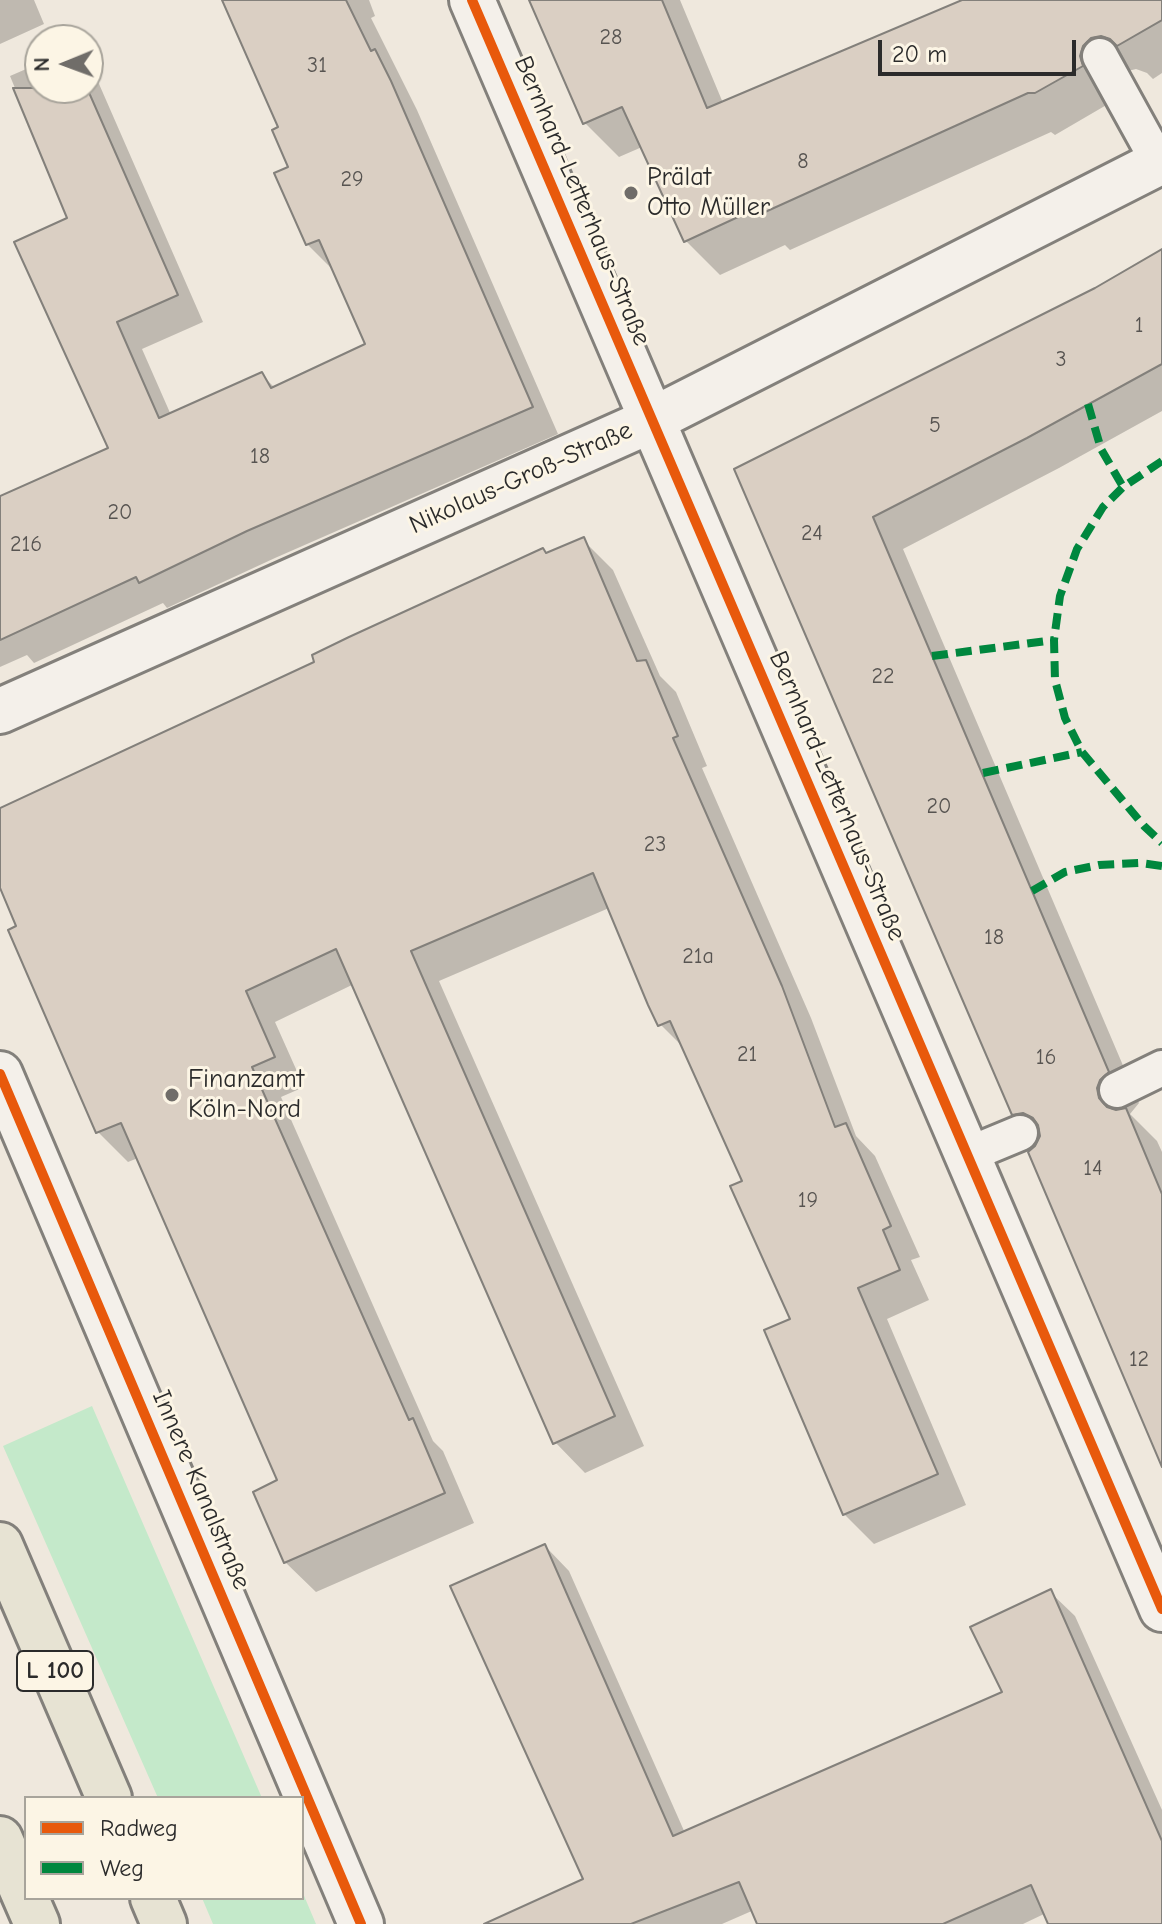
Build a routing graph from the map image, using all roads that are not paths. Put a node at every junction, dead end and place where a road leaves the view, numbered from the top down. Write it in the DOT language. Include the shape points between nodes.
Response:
graph roads {
  1 [pos="472,0"];
  2 [pos="1100,56"];
  3 [pos="1160,162"];
  4 [pos="652,420"];
  5 [pos="0,711"];
  6 [pos="1162,1068"];
  7 [pos="0,1074"];
  8 [pos="1117,1090"];
  9 [pos="1020,1133"];
  10 [pos="967,1155"];
  11 [pos="0,1545"];
  12 [pos="1162,1609"];
  13 [pos="108,1796"];
  14 [pos="0,1839"];
  15 [pos="24,1894"];
  16 [pos="27,1900"];
  17 [pos="154,1900"];
  18 [pos="37,1924"];
  19 [pos="164,1924"];
  20 [pos="361,1924"];
  1 -- 4 [label="street, Bernhard-Letterhaus-Straße"];
  2 -- 3 [label="lane"];
  3 -- 4 [label="street, Nikolaus-Groß-Straße"];
  4 -- 5 [label="street, Nikolaus-Groß-Straße"];
  4 -- 10 [label="street, Bernhard-Letterhaus-Straße"];
  6 -- 8 [label="lane"];
  7 -- 20 [label="street, Innere Kanalstraße"];
  9 -- 10 [label="lane"];
  10 -- 12 [label="street, Bernhard-Letterhaus-Straße"];
  11 -- 13 [label="main road, L 100"];
  14 -- 15 [label="main road"];
  16 -- 18 [label="main road"];
  17 -- 19 [label="main road"];
}
